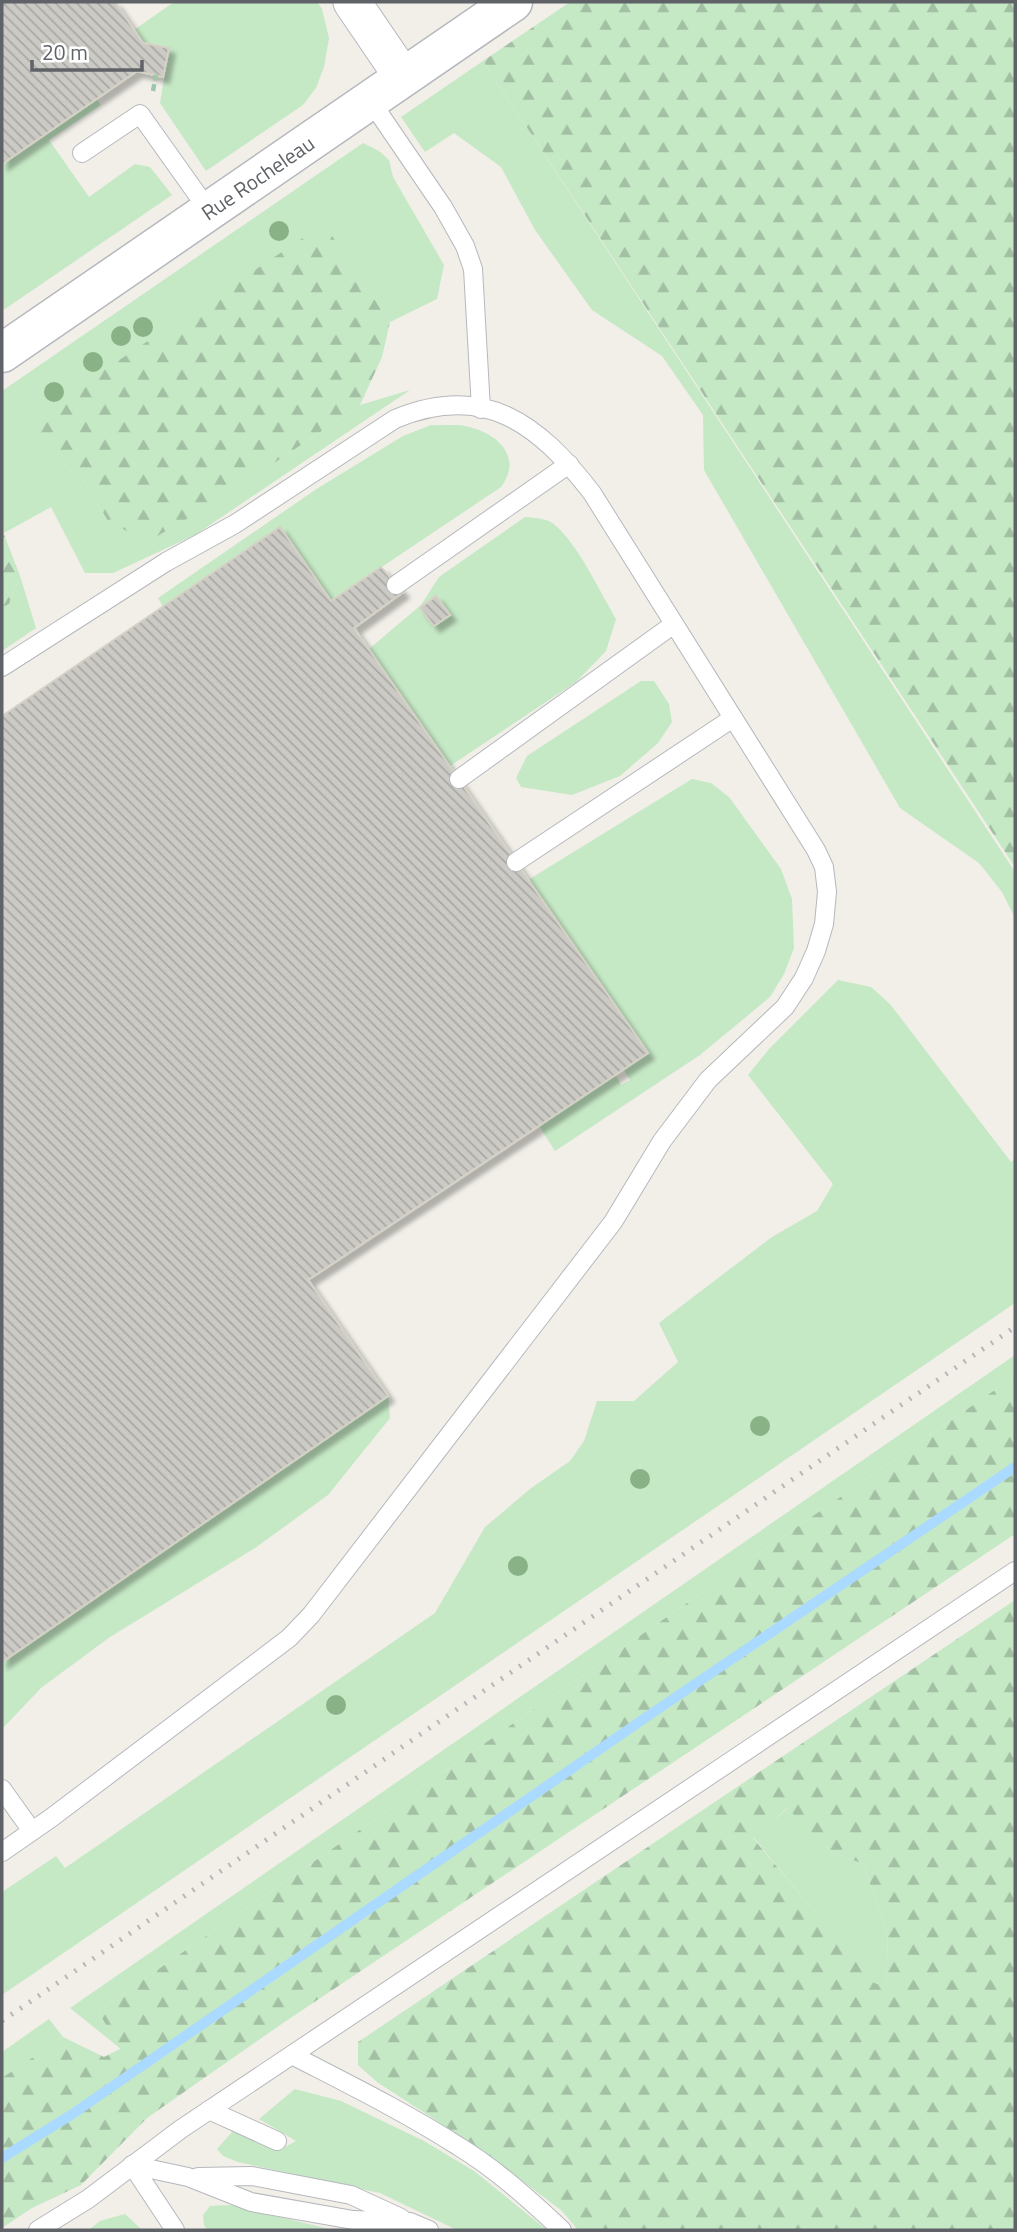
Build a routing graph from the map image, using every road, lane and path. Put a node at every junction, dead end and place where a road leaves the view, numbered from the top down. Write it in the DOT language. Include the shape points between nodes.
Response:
graph roads {
  1 [pos="352,2"];
  2 [pos="513,2"];
  3 [pos="156,75"];
  4 [pos="403,77"];
  5 [pos="153,93"];
  6 [pos="370,100"];
  7 [pos="82,153"];
  8 [pos="209,211"];
  9 [pos="2,353"];
  10 [pos="481,408"];
  11 [pos="569,464"];
  12 [pos="396,584"];
  13 [pos="674,624"];
  14 [pos="2,667"];
  15 [pos="733,718"];
  16 [pos="459,779"];
  17 [pos="516,862"];
  18 [pos="1015,1571"];
  19 [pos="2,1789"];
  20 [pos="32,1831"];
  21 [pos="2,1852"];
  22 [pos="292,2055"];
  23 [pos="209,2110"];
  24 [pos="277,2141"];
  25 [pos="132,2165"];
  26 [pos="188,2177"];
  27 [pos="410,2222"];
  28 [pos="170,2223"];
  29 [pos="38,2230"];
  30 [pos="184,2230"];
  31 [pos="429,2230"];
  32 [pos="562,2230"];
  1 -- 4 [label="street"];
  2 -- 4 [label="street, Rue Rocheleau"];
  3 -- 5 [label="path"];
  4 -- 6 [label="street, Rue Rocheleau"];
  6 -- 8 [label="street, Rue Rocheleau"];
  6 -- 10 [label="lane" via="465,246 473,269"];
  7 -- 8 [label="lane" via="141,114"];
  8 -- 9 [label="street, Rue Rocheleau"];
  10 -- 11 [label="lane" via="517,420"];
  10 -- 14 [label="lane" via="450,404 395,419"];
  11 -- 12 [label="lane"];
  11 -- 13 [label="lane"];
  13 -- 15 [label="lane"];
  13 -- 16 [label="lane"];
  15 -- 17 [label="lane"];
  15 -- 20 [label="lane" via="824,867 824,924 804,978 785,1007 708,1080 662,1141 613,1222 311,1615 289,1638"];
  18 -- 22 [label="lane"];
  19 -- 20 [label="lane"];
  20 -- 21 [label="lane"];
  22 -- 23 [label="lane"];
  22 -- 32 [label="lane" via="460,2147 531,2200"];
  23 -- 24 [label="lane"];
  23 -- 25 [label="lane"];
  25 -- 26 [label="lane"];
  25 -- 28 [label="lane"];
  25 -- 29 [label="lane"];
  26 -- 27 [label="lane" via="251,2202 353,2220"];
  26 -- 27 [label="lane" via="252,2176 351,2195"];
  27 -- 31 [label="lane"];
  28 -- 30 [label="lane"];
}
